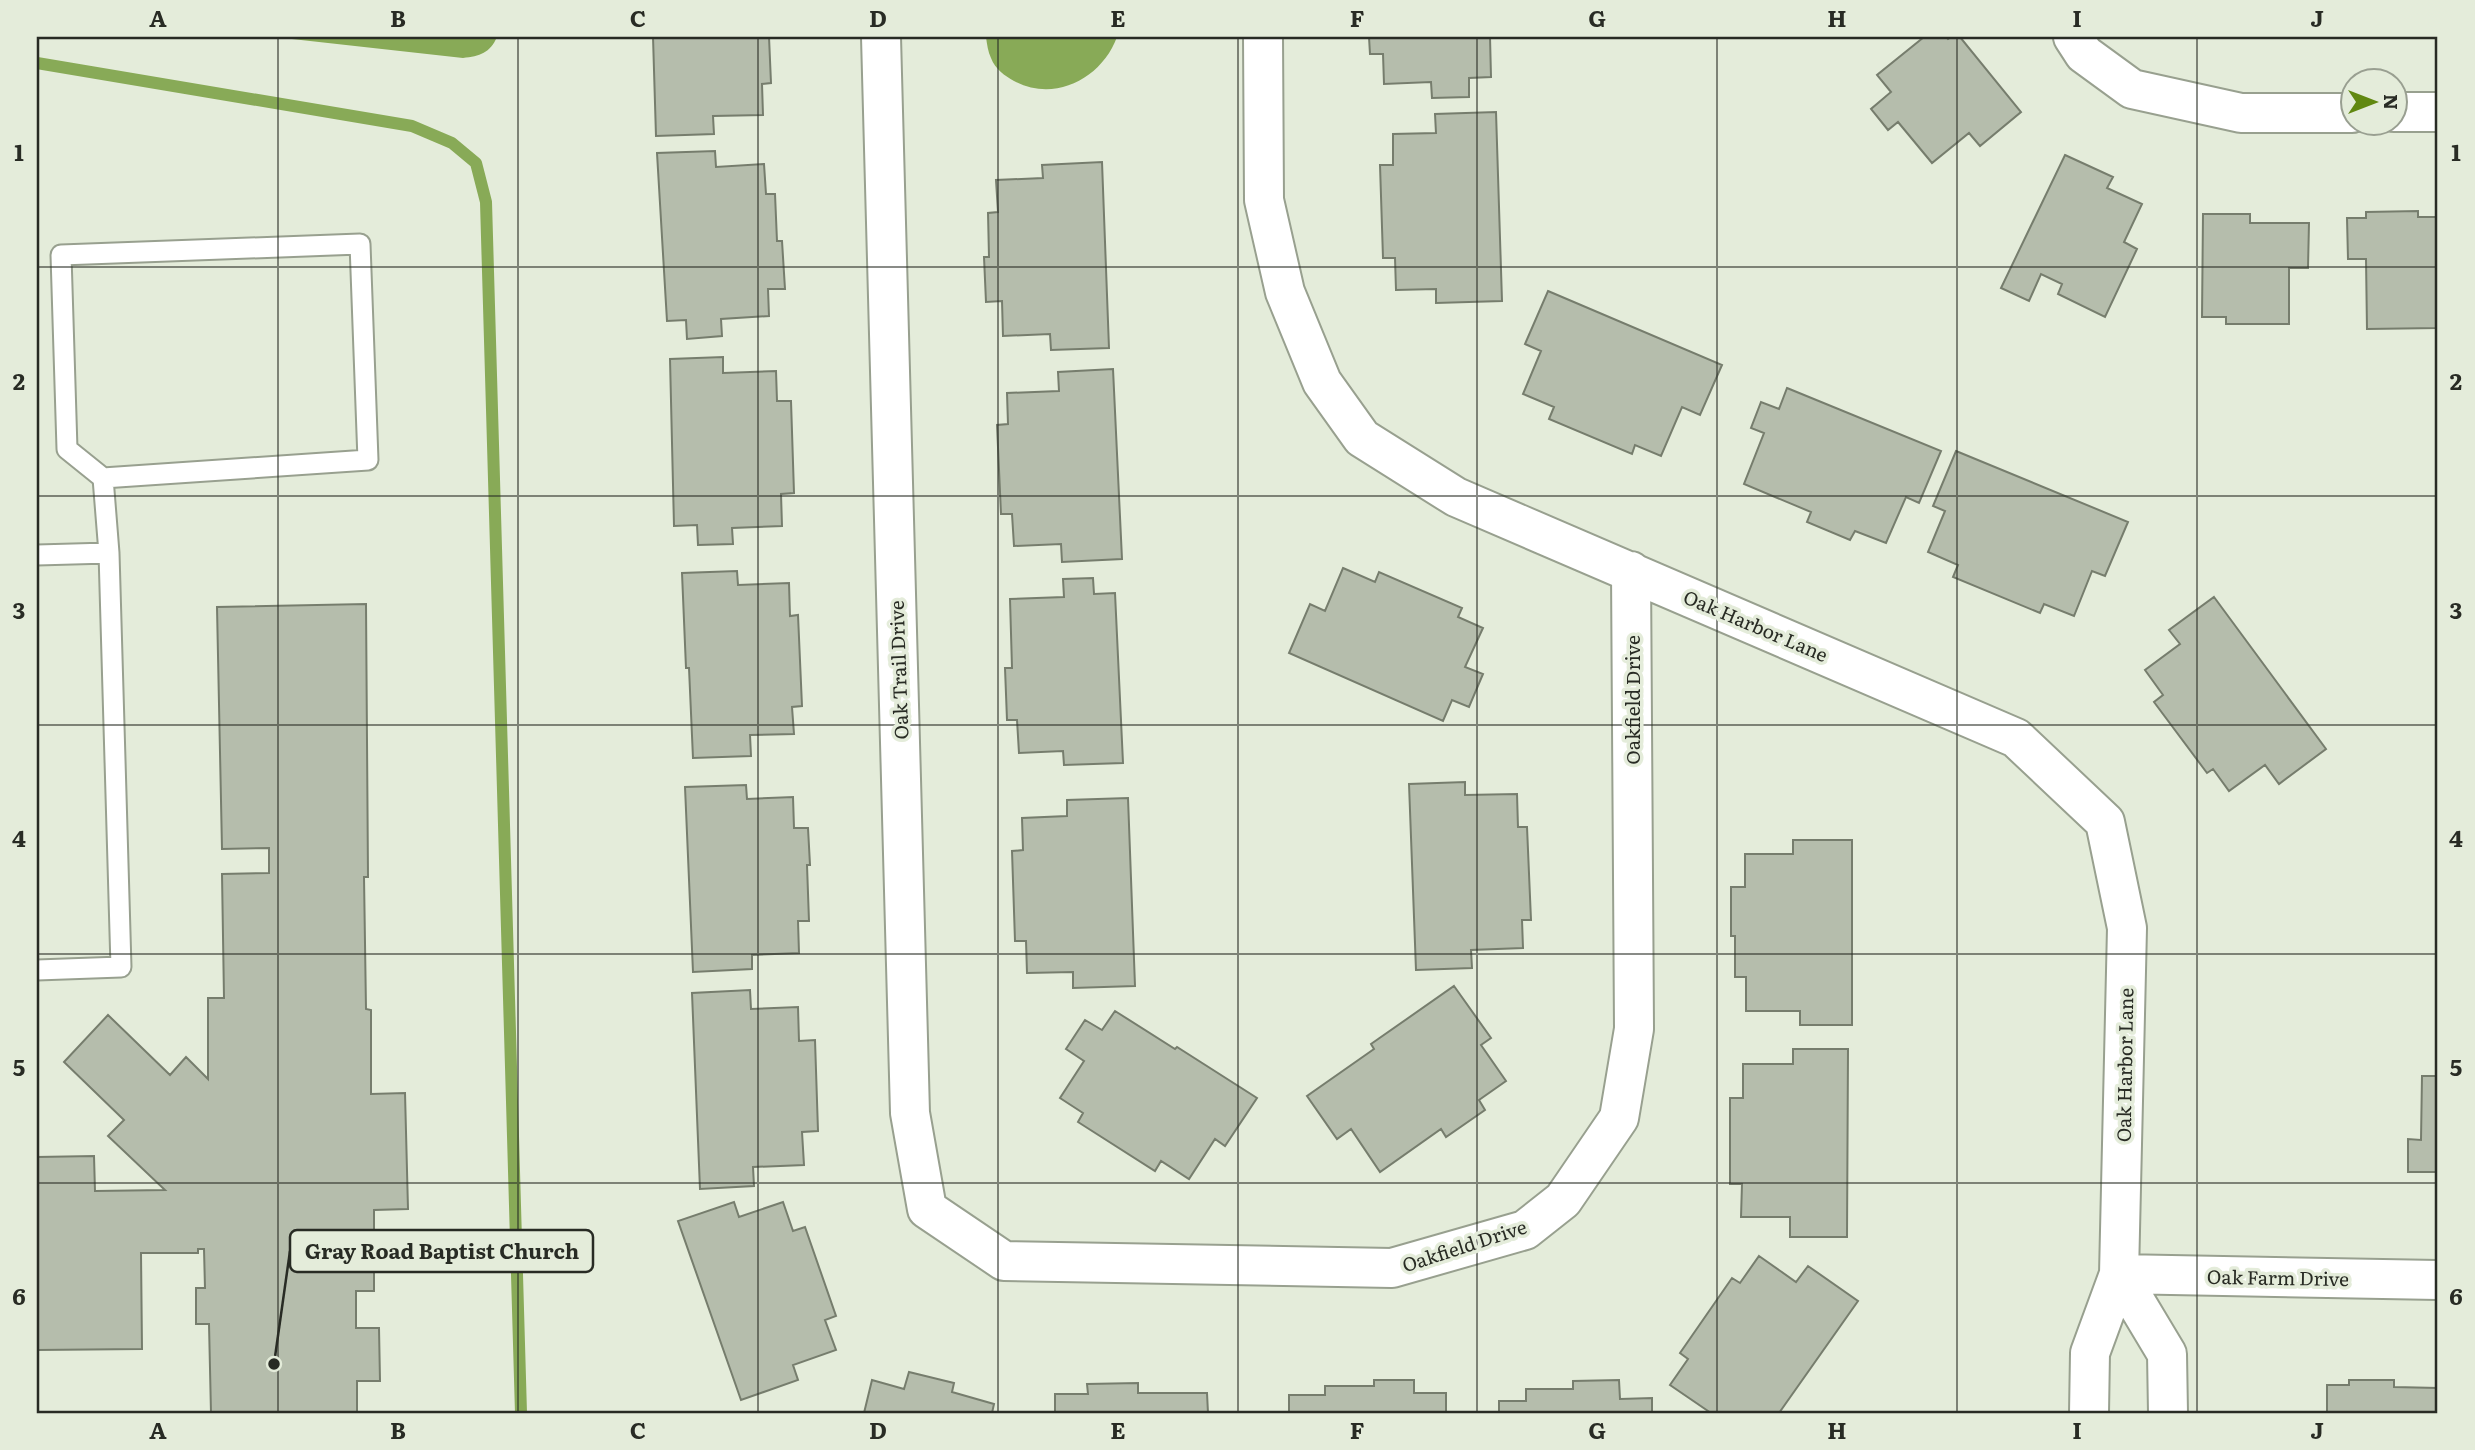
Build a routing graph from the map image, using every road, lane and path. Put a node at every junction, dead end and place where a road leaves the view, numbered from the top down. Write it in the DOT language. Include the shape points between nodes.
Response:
graph roads {
  1 [pos="881,37"];
  2 [pos="1263,37"];
  3 [pos="2073,37"];
  4 [pos="2408,112"];
  5 [pos="2438,112"];
  6 [pos="2338,113"];
  7 [pos="103,478"];
  8 [pos="109,553"];
  9 [pos="37,555"];
  10 [pos="1631,571"];
  11 [pos="37,970"];
  12 [pos="1004,1261"];
  13 [pos="2119,1274"];
  14 [pos="2438,1280"];
  15 [pos="2089,1413"];
  16 [pos="2168,1413"];
  1 -- 12 [label="street, Oak Trail Drive" via="909,1113 927,1209"];
  2 -- 10 [label="street, Oak Harbor Lane" via="1265,200 1286,292 1322,382 1362,438 1457,497"];
  3 -- 6 [label="street" via="2084,54 2132,89 2241,113"];
  4 -- 5 [label="street"];
  7 -- 7 [label="lane" via="67,449 61,255 360,244 369,460"];
  7 -- 8 [label="lane"];
  8 -- 9 [label="lane"];
  8 -- 11 [label="lane" via="121,967"];
  10 -- 12 [label="street, Oakfield Drive" via="1634,1029 1619,1118 1563,1200 1525,1230 1392,1268"];
  10 -- 13 [label="street, Oak Harbor Lane" via="2016,738 2105,822 2127,928"];
  13 -- 14 [label="street, Oak Farm Drive"];
  13 -- 15 [label="street, Oak Harbor Lane" via="2090,1353"];
  13 -- 16 [label="street" via="2167,1354"];
}
